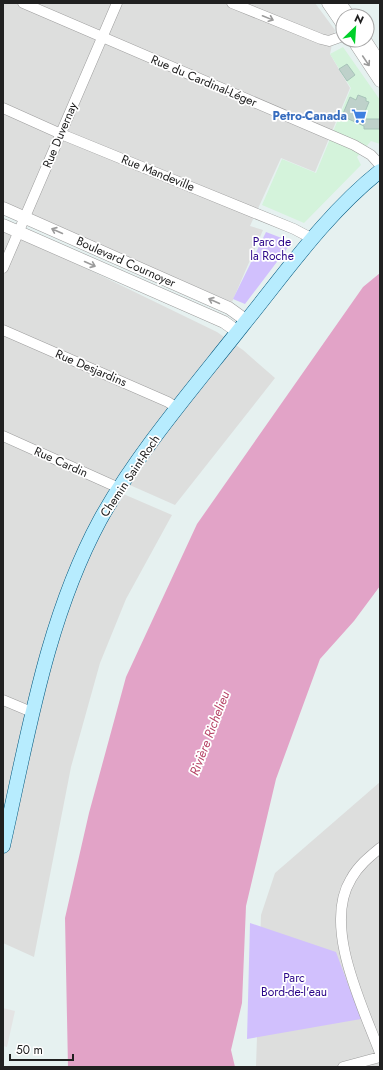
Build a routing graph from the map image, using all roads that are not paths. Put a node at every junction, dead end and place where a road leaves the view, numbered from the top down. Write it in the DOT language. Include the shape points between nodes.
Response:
graph roads {
  1 [pos="23,3"];
  2 [pos="117,3"];
  3 [pos="232,3"];
  4 [pos="328,3"];
  5 [pos="335,13"];
  6 [pos="102,38"];
  7 [pos="335,39"];
  8 [pos="358,48"];
  9 [pos="370,48"];
  10 [pos="380,63"];
  11 [pos="380,81"];
  12 [pos="3,108"];
  13 [pos="61,134"];
  14 [pos="380,165"];
  15 [pos="380,171"];
  16 [pos="3,208"];
  17 [pos="25,217"];
  18 [pos="3,225"];
  19 [pos="18,232"];
  20 [pos="313,239"];
  21 [pos="3,268"];
  22 [pos="247,321"];
  23 [pos="3,330"];
  24 [pos="238,332"];
  25 [pos="178,409"];
  26 [pos="3,436"];
  27 [pos="119,488"];
  28 [pos="3,700"];
  29 [pos="34,713"];
  30 [pos="3,846"];
  31 [pos="380,848"];
  32 [pos="380,1053"];
  33 [pos="380,1057"];
  34 [pos="343,1067"];
  1 -- 6 [label="street, Rue du Cardinal-Léger"];
  2 -- 6 [label="street, Rue Duvernay"];
  3 -- 7 [label="street, one-way" via="320,39 329,42"];
  4 -- 5 [label="street"];
  6 -- 13 [label="street, Rue Duvernay"];
  6 -- 14 [label="street, Rue du Cardinal-Léger" via="354,145 371,155"];
  8 -- 11 [label="street, one-way"];
  9 -- 10 [label="street"];
  12 -- 13 [label="street, Rue Mandeville"];
  13 -- 17 [label="street, Rue Duvernay"];
  13 -- 20 [label="street, Rue Mandeville"];
  15 -- 20 [label="main road, Chemin Saint-Roch" via="342,206"];
  16 -- 17 [label="street, Boulevard Cournoyer"];
  17 -- 19 [label="street, Rue Duvernay"];
  22 -- 17 [label="street, Boulevard Cournoyer, one-way" via="229,308"];
  18 -- 19 [label="street, Boulevard Cournoyer"];
  19 -- 21 [label="street, Rue Duvernay"];
  19 -- 24 [label="street, Boulevard Cournoyer, one-way" via="224,322"];
  20 -- 22 [label="main road, Chemin Saint-Roch"];
  22 -- 24 [label="main road, Chemin Saint-Roch"];
  23 -- 25 [label="street, Rue Desjardins" via="168,402"];
  24 -- 25 [label="main road, Chemin Saint-Roch"];
  25 -- 27 [label="main road, Chemin Saint-Roch"];
  26 -- 27 [label="street, Rue Cardin"];
  27 -- 29 [label="main road, Chemin Saint-Roch" via="92,537 63,603 47,655"];
  28 -- 29 [label="street"];
  29 -- 30 [label="main road, Chemin Saint-Roch"];
  31 -- 32 [label="street" via="350,879 341,910 341,936 346,962"];
  33 -- 34 [label="street"];
}
